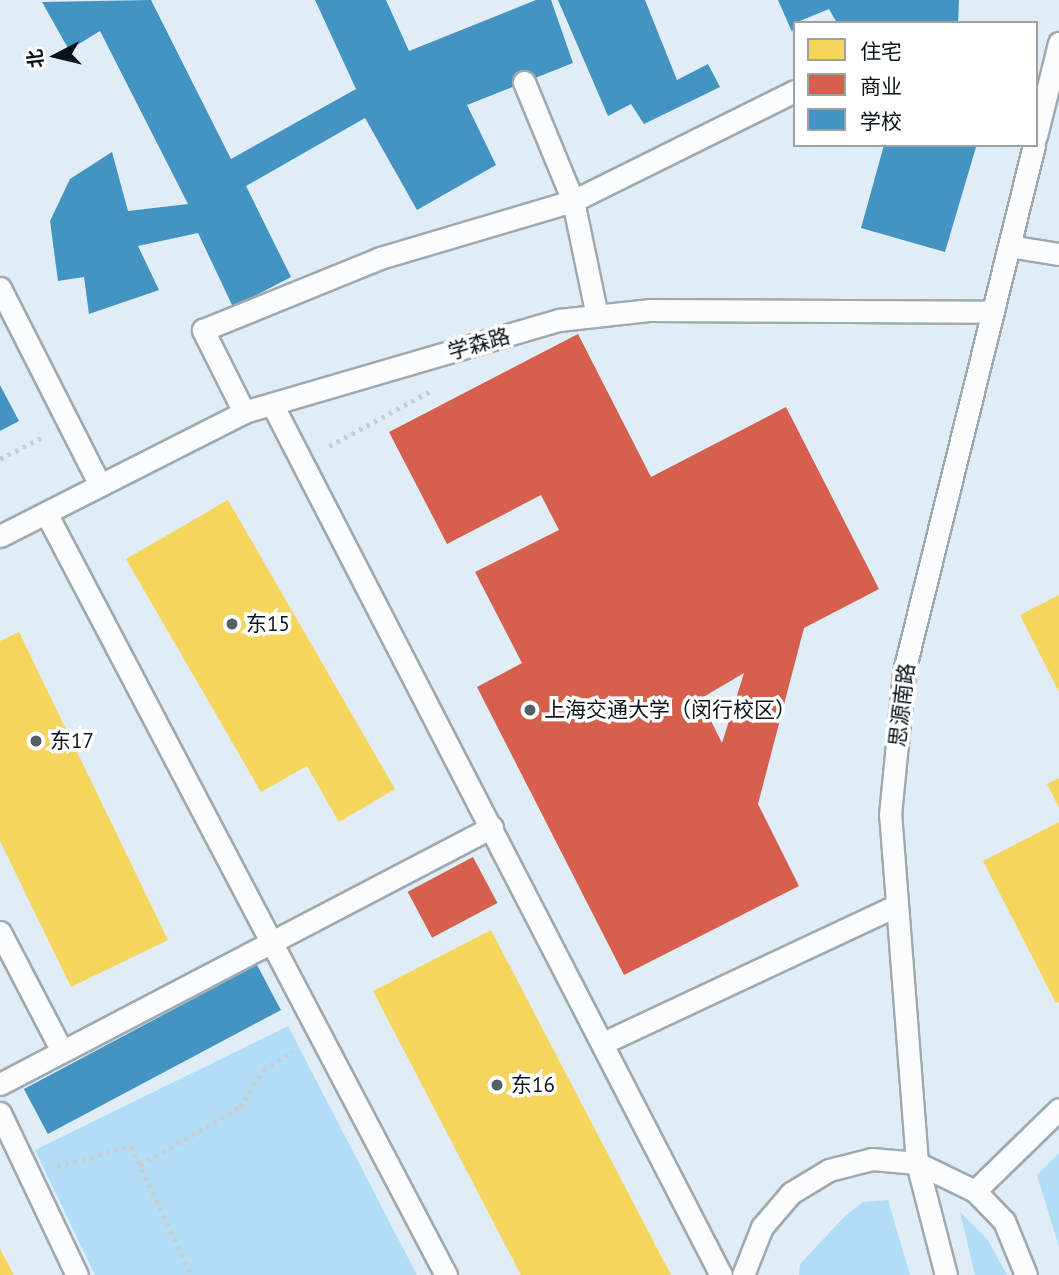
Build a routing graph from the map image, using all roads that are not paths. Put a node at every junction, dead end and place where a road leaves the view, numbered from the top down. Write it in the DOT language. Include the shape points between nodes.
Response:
graph roads {
  1 [pos="1059,43"];
  2 [pos="524,82"];
  3 [pos="793,91"];
  4 [pos="1040,101"];
  5 [pos="1038,118"];
  6 [pos="1034,147"];
  7 [pos="573,201"];
  8 [pos="1009,246"];
  9 [pos="1059,254"];
  10 [pos="0,288"];
  11 [pos="993,312"];
  12 [pos="597,316"];
  13 [pos="272,404"];
  14 [pos="244,412"];
  15 [pos="100,485"];
  16 [pos="46,513"];
  17 [pos="0,536"];
  18 [pos="492,827"];
  19 [pos="895,906"];
  20 [pos="0,932"];
  21 [pos="269,939"];
  22 [pos="603,1044"];
  23 [pos="62,1051"];
  24 [pos="0,1084"];
  25 [pos="1059,1109"];
  26 [pos="0,1113"];
  27 [pos="917,1163"];
  28 [pos="975,1191"];
  29 [pos="77,1275"];
  30 [pos="446,1275"];
  31 [pos="721,1275"];
  32 [pos="743,1275"];
  33 [pos="946,1275"];
  34 [pos="1026,1275"];
  1 -- 4 [label="lane"];
  2 -- 7 [label="lane"];
  3 -- 7 [label="lane"];
  4 -- 5 [label="lane"];
  6 -- 8 [label="lane, 思源南路"];
  7 -- 12 [label="lane"];
  7 -- 14 [label="lane" via="380,257 203,330"];
  8 -- 9 [label="lane"];
  8 -- 11 [label="lane, 思源南路"];
  10 -- 15 [label="lane"];
  11 -- 12 [label="lane, 学森路" via="650,310"];
  11 -- 19 [label="lane, 思源南路" via="904,671 890,815"];
  12 -- 13 [label="lane, 学森路" via="559,320"];
  13 -- 14 [label="lane, 学森路"];
  13 -- 18 [label="lane"];
  14 -- 15 [label="lane, 学森路"];
  15 -- 16 [label="lane, 学森路"];
  16 -- 17 [label="lane, 学森路"];
  16 -- 21 [label="lane"];
  18 -- 21 [label="lane"];
  18 -- 22 [label="lane"];
  19 -- 22 [label="lane"];
  19 -- 27 [label="lane, 思源南路"];
  20 -- 23 [label="lane"];
  21 -- 23 [label="lane"];
  21 -- 30 [label="lane"];
  22 -- 31 [label="lane"];
  23 -- 24 [label="lane"];
  25 -- 28 [label="lane"];
  26 -- 29 [label="lane"];
  27 -- 28 [label="lane"];
  27 -- 32 [label="lane" via="872,1160 840,1167 791,1193 762,1227"];
  27 -- 33 [label="lane, 思源南路"];
  28 -- 34 [label="lane" via="1004,1221"];
}
